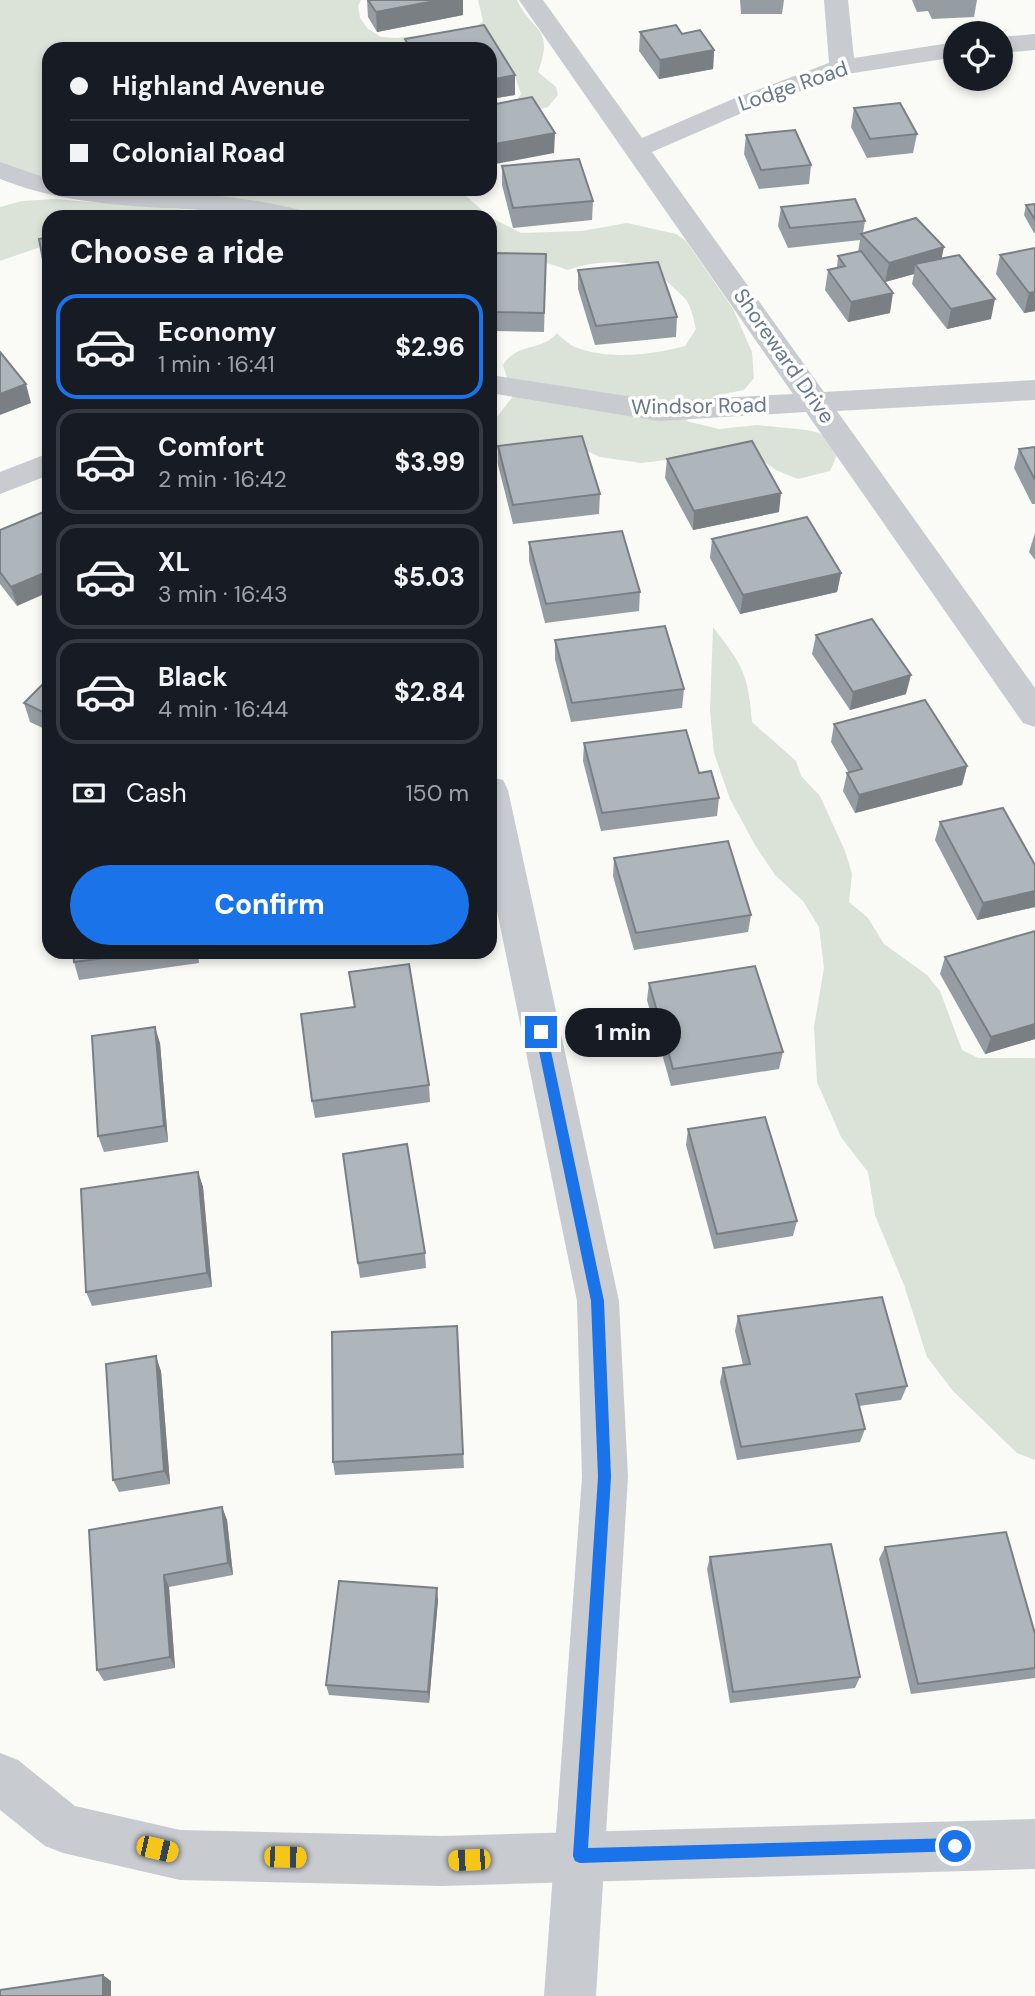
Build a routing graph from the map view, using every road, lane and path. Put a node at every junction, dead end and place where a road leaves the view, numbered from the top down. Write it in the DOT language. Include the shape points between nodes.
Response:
graph roads {
  1 [pos="531,0"];
  2 [pos="836,0"];
  3 [pos="1035,42"];
  4 [pos="1013,44"];
  5 [pos="943,51"];
  6 [pos="842,67"];
  7 [pos="638,149"];
  8 [pos="0,170"];
  9 [pos="42,187"];
  10 [pos="90,196"];
  11 [pos="270,210"];
  12 [pos="497,385"];
  13 [pos="1035,390"];
  14 [pos="816,402"];
  15 [pos="42,467"];
  16 [pos="0,484"];
  17 [pos="1035,714"];
  18 [pos="497,823"];
  19 [pos="0,1779"];
  20 [pos="1035,1844"];
  21 [pos="580,1856"];
  22 [pos="570,1996"];
  1 -- 7 [label="street, Shoreward Drive"];
  2 -- 6 [label="street"];
  3 -- 4 [label="street"];
  5 -- 6 [label="street, Lodge Road"];
  6 -- 7 [label="street, Lodge Road"];
  7 -- 14 [label="street, Shoreward Drive"];
  8 -- 9 [label="street"];
  10 -- 11 [label="street"];
  12 -- 14 [label="street, Windsor Road" via="659,411"];
  13 -- 14 [label="street, Windsor Road"];
  14 -- 17 [label="street, Shoreward Drive"];
  15 -- 16 [label="street"];
  18 -- 21 [label="street" via="598,1301 605,1477"];
  19 -- 21 [label="street" via="63,1828 180,1855 442,1861"];
  20 -- 21 [label="street"];
  21 -- 22 [label="street"];
}
